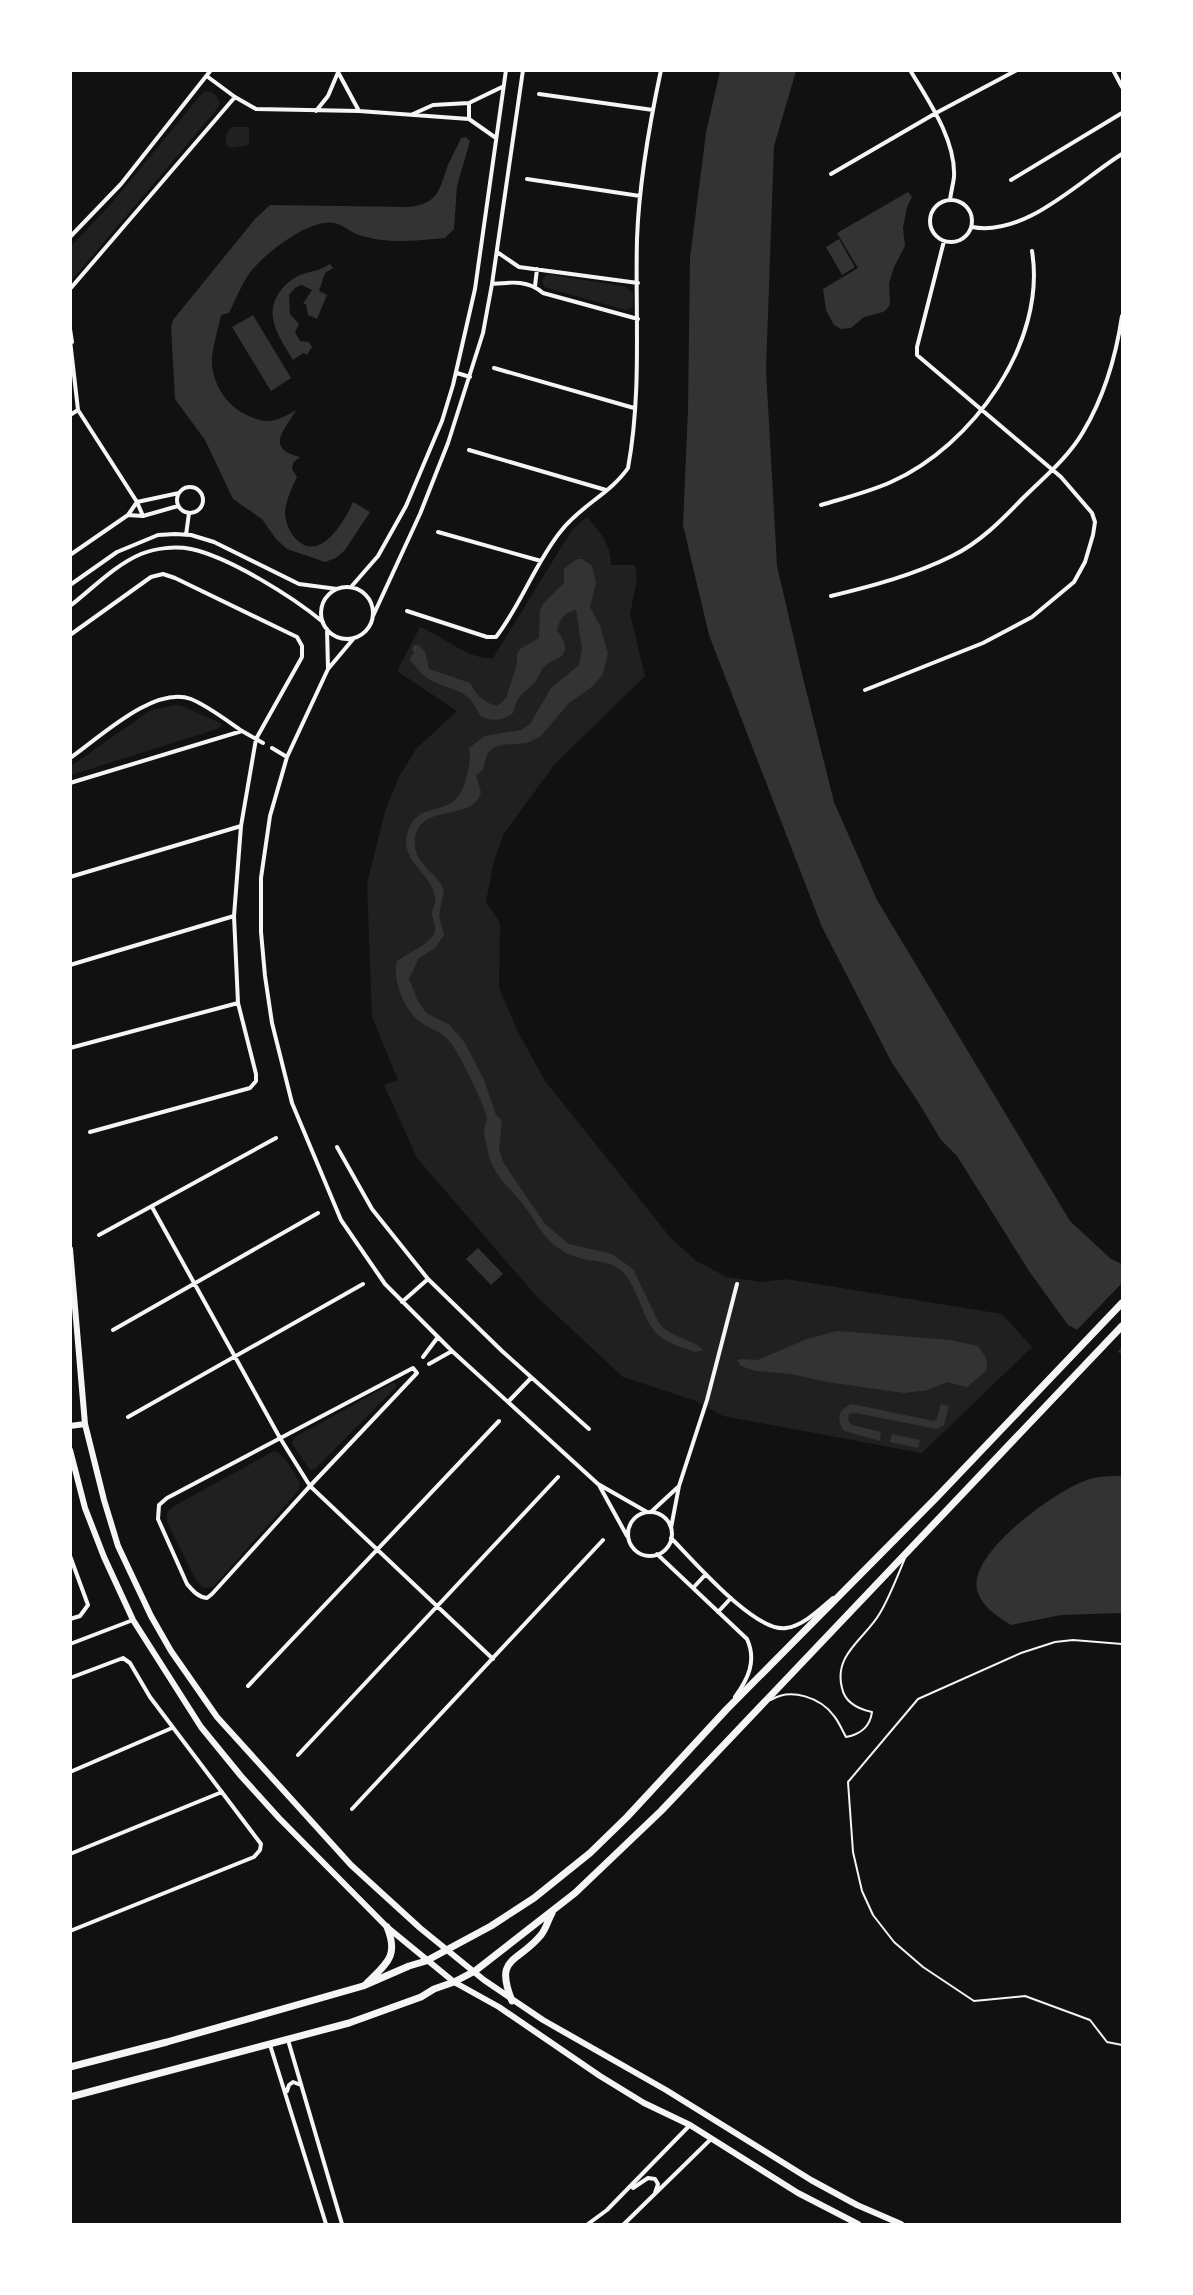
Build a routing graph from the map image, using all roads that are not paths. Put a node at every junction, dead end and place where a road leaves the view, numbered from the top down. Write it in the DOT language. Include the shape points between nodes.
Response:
graph roads {
  1 [pos="211,70"];
  2 [pos="506,70"];
  3 [pos="523,70"];
  4 [pos="661,70"];
  5 [pos="910,70"];
  6 [pos="1017,70"];
  7 [pos="1113,70"];
  8 [pos="338,71"];
  9 [pos="208,77"];
  10 [pos="502,87"];
  11 [pos="1122,87"];
  12 [pos="539,94"];
  13 [pos="235,97"];
  14 [pos="469,104"];
  15 [pos="652,110"];
  16 [pos="316,111"];
  17 [pos="359,111"];
  18 [pos="936,113"];
  19 [pos="1122,113"];
  20 [pos="412,115"];
  21 [pos="469,119"];
  22 [pos="496,138"];
  23 [pos="1122,154"];
  24 [pos="831,174"];
  25 [pos="526,179"];
  26 [pos="1011,180"];
  27 [pos="640,196"];
  28 [pos="950,200"];
  29 [pos="972,227"];
  30 [pos="70,237"];
  31 [pos="944,241"];
  32 [pos="1032,251"];
  33 [pos="497,252"];
  34 [pos="537,269"];
  35 [pos="638,283"];
  36 [pos="492,284"];
  37 [pos="535,286"];
  38 [pos="70,289"];
  39 [pos="1122,316"];
  40 [pos="639,319"];
  41 [pos="70,328"];
  42 [pos="71,341"];
  43 [pos="494,368"];
  44 [pos="457,373"];
  45 [pos="470,377"];
  46 [pos="634,408"];
  47 [pos="982,409"];
  48 [pos="78,410"];
  49 [pos="70,415"];
  50 [pos="469,450"];
  51 [pos="1052,470"];
  52 [pos="606,490"];
  53 [pos="179,493"];
  54 [pos="137,502"];
  55 [pos="821,505"];
  56 [pos="178,506"];
  57 [pos="189,513"];
  58 [pos="128,515"];
  59 [pos="143,516"];
  60 [pos="438,532"];
  61 [pos="186,535"];
  62 [pos="70,555"];
  63 [pos="541,561"];
  64 [pos="70,585"];
  65 [pos="351,587"];
  66 [pos="337,589"];
  67 [pos="831,596"];
  68 [pos="70,606"];
  69 [pos="407,612"];
  70 [pos="374,616"];
  71 [pos="323,622"];
  72 [pos="327,629"];
  73 [pos="70,635"];
  74 [pos="354,638"];
  75 [pos="328,669"];
  76 [pos="865,690"];
  77 [pos="242,730"];
  78 [pos="256,739"];
  79 [pos="263,743"];
  80 [pos="272,748"];
  81 [pos="287,757"];
  82 [pos="70,758"];
  83 [pos="70,783"];
  84 [pos="241,826"];
  85 [pos="70,877"];
  86 [pos="234,916"];
  87 [pos="70,965"];
  88 [pos="238,1003"];
  89 [pos="70,1048"];
  90 [pos="90,1132"];
  91 [pos="276,1138"];
  92 [pos="337,1147"];
  93 [pos="152,1207"];
  94 [pos="318,1213"];
  95 [pos="99,1235"];
  96 [pos="70,1249"];
  97 [pos="428,1279"];
  98 [pos="195,1284"];
  99 [pos="363,1284"];
  100 [pos="737,1284"];
  101 [pos="402,1302"];
  102 [pos="1122,1303"];
  103 [pos="1122,1326"];
  104 [pos="113,1330"];
  105 [pos="438,1337"];
  106 [pos="452,1351"];
  107 [pos="235,1356"];
  108 [pos="423,1357"];
  109 [pos="429,1364"];
  110 [pos="531,1378"];
  111 [pos="508,1402"];
  112 [pos="128,1417"];
  113 [pos="499,1421"];
  114 [pos="85,1424"];
  115 [pos="70,1426"];
  116 [pos="589,1429"];
  117 [pos="280,1438"];
  118 [pos="70,1450"];
  119 [pos="558,1477"];
  120 [pos="598,1484"];
  121 [pos="310,1486"];
  122 [pos="679,1486"];
  123 [pos="649,1512"];
  124 [pos="671,1528"];
  125 [pos="671,1538"];
  126 [pos="603,1540"];
  127 [pos="629,1540"];
  128 [pos="910,1548"];
  129 [pos="378,1551"];
  130 [pos="657,1554"];
  131 [pos="70,1556"];
  132 [pos="706,1574"];
  133 [pos="847,1587"];
  134 [pos="693,1588"];
  135 [pos="731,1598"];
  136 [pos="436,1605"];
  137 [pos="718,1612"];
  138 [pos="70,1619"];
  139 [pos="133,1620"];
  140 [pos="70,1644"];
  141 [pos="1122,1644"];
  142 [pos="493,1659"];
  143 [pos="70,1678"];
  144 [pos="248,1686"];
  145 [pos="761,1707"];
  146 [pos="726,1710"];
  147 [pos="172,1728"];
  148 [pos="298,1755"];
  149 [pos="70,1772"];
  150 [pos="222,1792"];
  151 [pos="352,1809"];
  152 [pos="70,1854"];
  153 [pos="552,1913"];
  154 [pos="387,1927"];
  155 [pos="70,1931"];
  156 [pos="448,1949"];
  157 [pos="426,1961"];
  158 [pos="475,1971"];
  159 [pos="454,1982"];
  160 [pos="363,1986"];
  161 [pos="512,2001"];
  162 [pos="288,2040"];
  163 [pos="270,2045"];
  164 [pos="1122,2045"];
  165 [pos="70,2067"];
  166 [pos="302,2086"];
  167 [pos="286,2092"];
  168 [pos="70,2097"];
  169 [pos="690,2125"];
  170 [pos="712,2138"];
  171 [pos="624,2193"];
  172 [pos="655,2194"];
  173 [pos="326,2224"];
  174 [pos="342,2224"];
  175 [pos="588,2224"];
  176 [pos="624,2224"];
  177 [pos="858,2224"];
  178 [pos="901,2224"];
  1 -- 9 [label="street"];
  2 -- 10 [label="street"];
  3 -- 33 [label="street"];
  4 -- 15 [label="street"];
  5 -- 18 [label="street"];
  6 -- 18 [label="street"];
  7 -- 11 [label="street"];
  8 -- 16 [label="street" via="328,96"];
  8 -- 17 [label="street"];
  9 -- 13 [label="street"];
  9 -- 30 [label="street" via="121,184"];
  10 -- 14 [label="street"];
  10 -- 22 [label="street"];
  12 -- 15 [label="street"];
  13 -- 16 [label="street" via="256,109"];
  13 -- 38 [label="street"];
  14 -- 20 [label="street" via="434,105"];
  14 -- 21 [label="street"];
  15 -- 27 [label="street"];
  16 -- 17 [label="street"];
  17 -- 20 [label="street"];
  18 -- 24 [label="street"];
  18 -- 28 [label="street" via="952,162"];
  19 -- 26 [label="street"];
  20 -- 21 [label="street"];
  21 -- 22 [label="street"];
  22 -- 44 [label="street" via="475,289"];
  23 -- 29 [label="street" via="1032,214 998,228"];
  25 -- 27 [label="street"];
  27 -- 35 [label="street"];
  28 -- 29 [label="street" via="968,208"];
  28 -- 31 [label="street" via="938,205 930,218 933,232"];
  29 -- 31 [label="street" via="964,238"];
  31 -- 47 [label="street" via="917,355"];
  32 -- 47 [label="street" via="1034,279 1027,322 1014,357"];
  33 -- 34 [label="street" via="519,267"];
  33 -- 36 [label="street"];
  34 -- 35 [label="street"];
  34 -- 37 [label="street"];
  35 -- 40 [label="street"];
  36 -- 37 [label="street" via="517,282"];
  36 -- 45 [label="street"];
  37 -- 40 [label="street" via="543,293"];
  39 -- 51 [label="street" via="1106,384 1083,431"];
  40 -- 46 [label="street"];
  41 -- 42 [label="street"];
  42 -- 48 [label="street"];
  43 -- 46 [label="street"];
  44 -- 45 [label="street"];
  44 -- 65 [label="street" via="442,421 406,507 378,556"];
  45 -- 70 [label="street" via="420,514"];
  46 -- 52 [label="street" via="628,468"];
  47 -- 51 [label="street"];
  47 -- 55 [label="street" via="946,448 914,470 890,483"];
  48 -- 49 [label="street"];
  48 -- 54 [label="street"];
  50 -- 52 [label="street"];
  51 -- 67 [label="street" via="991,530 954,555 909,574"];
  51 -- 76 [label="street" via="1081,499 1095,522 1085,562 1074,582 1011,629"];
  52 -- 63 [label="street" via="561,530"];
  53 -- 54 [label="street"];
  53 -- 56 [label="street"];
  53 -- 57 [label="street" via="190,487 202,494 201,507"];
  54 -- 58 [label="street"];
  54 -- 59 [label="street"];
  56 -- 57 [label="street"];
  56 -- 59 [label="street"];
  57 -- 61 [label="street"];
  58 -- 59 [label="street"];
  58 -- 62 [label="street"];
  60 -- 63 [label="street"];
  61 -- 64 [label="street" via="158,535 138,542"];
  61 -- 66 [label="street" via="214,542 299,584"];
  63 -- 69 [label="street" via="496,637"];
  65 -- 66 [label="street"];
  65 -- 70 [label="street" via="366,594"];
  66 -- 71 [label="street" via="324,600"];
  68 -- 71 [label="street" via="129,561 160,549 178,547 247,573 301,604"];
  70 -- 74 [label="street" via="369,628"];
  71 -- 72 [label="street"];
  72 -- 74 [label="street" via="339,638"];
  72 -- 75 [label="street"];
  73 -- 78 [label="street" via="151,577 163,574 297,637 302,657"];
  74 -- 75 [label="street"];
  75 -- 81 [label="street"];
  77 -- 78 [label="street"];
  77 -- 82 [label="street" via="191,699 161,698 131,714"];
  77 -- 83 [label="street"];
  78 -- 79 [label="street"];
  78 -- 84 [label="street"];
  80 -- 81 [label="street"];
  81 -- 101 [label="street" via="270,816 261,878 261,932 272,1023 292,1103 341,1220 377,1274"];
  84 -- 85 [label="street"];
  84 -- 86 [label="street"];
  86 -- 87 [label="street"];
  86 -- 88 [label="street"];
  88 -- 89 [label="street"];
  88 -- 90 [label="street" via="256,1074 250,1088"];
  91 -- 93 [label="street"];
  92 -- 97 [label="street" via="372,1209"];
  93 -- 95 [label="street"];
  93 -- 98 [label="street"];
  94 -- 98 [label="street"];
  96 -- 114 [label="main road"];
  97 -- 101 [label="street"];
  97 -- 110 [label="street"];
  98 -- 104 [label="street"];
  98 -- 107 [label="street"];
  99 -- 107 [label="street"];
  100 -- 122 [label="street" via="707,1400"];
  101 -- 105 [label="street"];
  102 -- 133 [label="main road"];
  103 -- 128 [label="main road"];
  105 -- 106 [label="street"];
  105 -- 108 [label="street"];
  106 -- 109 [label="street"];
  106 -- 111 [label="street"];
  107 -- 112 [label="street"];
  107 -- 117 [label="street"];
  110 -- 111 [label="street"];
  110 -- 116 [label="street"];
  111 -- 120 [label="street"];
  113 -- 129 [label="street"];
  114 -- 115 [label="main road"];
  114 -- 156 [label="main road" via="118,1546 171,1651 217,1717 351,1865"];
  117 -- 121 [label="street"];
  117 -- 121 [label="street" via="413,1368 417,1373"];
  117 -- 121 [label="street" via="159,1505 158,1519 187,1584 201,1598 207,1598"];
  118 -- 139 [label="main road" via="85,1508"];
  119 -- 136 [label="street"];
  120 -- 123 [label="street"];
  120 -- 127 [label="street"];
  121 -- 129 [label="street"];
  122 -- 123 [label="street"];
  122 -- 124 [label="street"];
  123 -- 124 [label="street" via="665,1518"];
  123 -- 127 [label="street" via="632,1522"];
  124 -- 125 [label="street"];
  125 -- 130 [label="street"];
  125 -- 132 [label="street"];
  126 -- 142 [label="street"];
  127 -- 130 [label="street" via="642,1554"];
  128 -- 145 [label="main road"];
  128 -- 145 [label="lane" via="879,1615 850,1648 840,1672 846,1698 852,1705 872,1712 867,1727 846,1737 828,1710 798,1695 775,1697"];
  129 -- 136 [label="street"];
  129 -- 144 [label="street"];
  130 -- 134 [label="street"];
  131 -- 138 [label="street" via="88,1605 80,1616"];
  132 -- 134 [label="street"];
  132 -- 135 [label="street"];
  133 -- 135 [label="street" via="814,1613 786,1628 762,1624"];
  133 -- 146 [label="main road"];
  134 -- 137 [label="street"];
  135 -- 137 [label="street"];
  136 -- 142 [label="street"];
  136 -- 148 [label="street"];
  137 -- 146 [label="street" via="747,1640 752,1657 747,1678"];
  139 -- 140 [label="street"];
  139 -- 154 [label="main road" via="201,1727 241,1776"];
  141 -- 164 [label="lane" via="1055,1642 1021,1653 918,1700 848,1782 853,1852 861,1885 873,1915 894,1942 974,2001 1025,1996 1090,2020 1107,2042"];
  142 -- 151 [label="street"];
  143 -- 147 [label="street" via="123,1659 130,1663"];
  145 -- 153 [label="main road" via="622,1849"];
  146 -- 156 [label="main road" via="590,1853 534,1898"];
  147 -- 149 [label="street"];
  147 -- 150 [label="street"];
  150 -- 152 [label="street"];
  150 -- 155 [label="street" via="261,1844 254,1857"];
  153 -- 158 [label="main road"];
  153 -- 161 [label="main road" via="539,1936 507,1965 504,1979"];
  154 -- 157 [label="main road"];
  154 -- 160 [label="main road" via="393,1953"];
  156 -- 157 [label="main road"];
  156 -- 158 [label="main road"];
  157 -- 159 [label="main road"];
  157 -- 160 [label="main road"];
  158 -- 159 [label="main road"];
  158 -- 161 [label="main road"];
  159 -- 162 [label="main road" via="349,2023"];
  159 -- 169 [label="main road" via="499,2007 644,2103"];
  160 -- 165 [label="main road"];
  161 -- 178 [label="main road" via="811,2180"];
  162 -- 163 [label="main road"];
  162 -- 166 [label="street"];
  163 -- 167 [label="street"];
  163 -- 168 [label="main road"];
  166 -- 167 [label="street" via="293,2082"];
  166 -- 174 [label="street"];
  167 -- 173 [label="street"];
  169 -- 170 [label="main road"];
  169 -- 171 [label="street"];
  170 -- 172 [label="street"];
  170 -- 177 [label="main road" via="798,2193"];
  171 -- 172 [label="street" via="648,2178 658,2184"];
  171 -- 175 [label="street"];
  172 -- 176 [label="street"];
}
